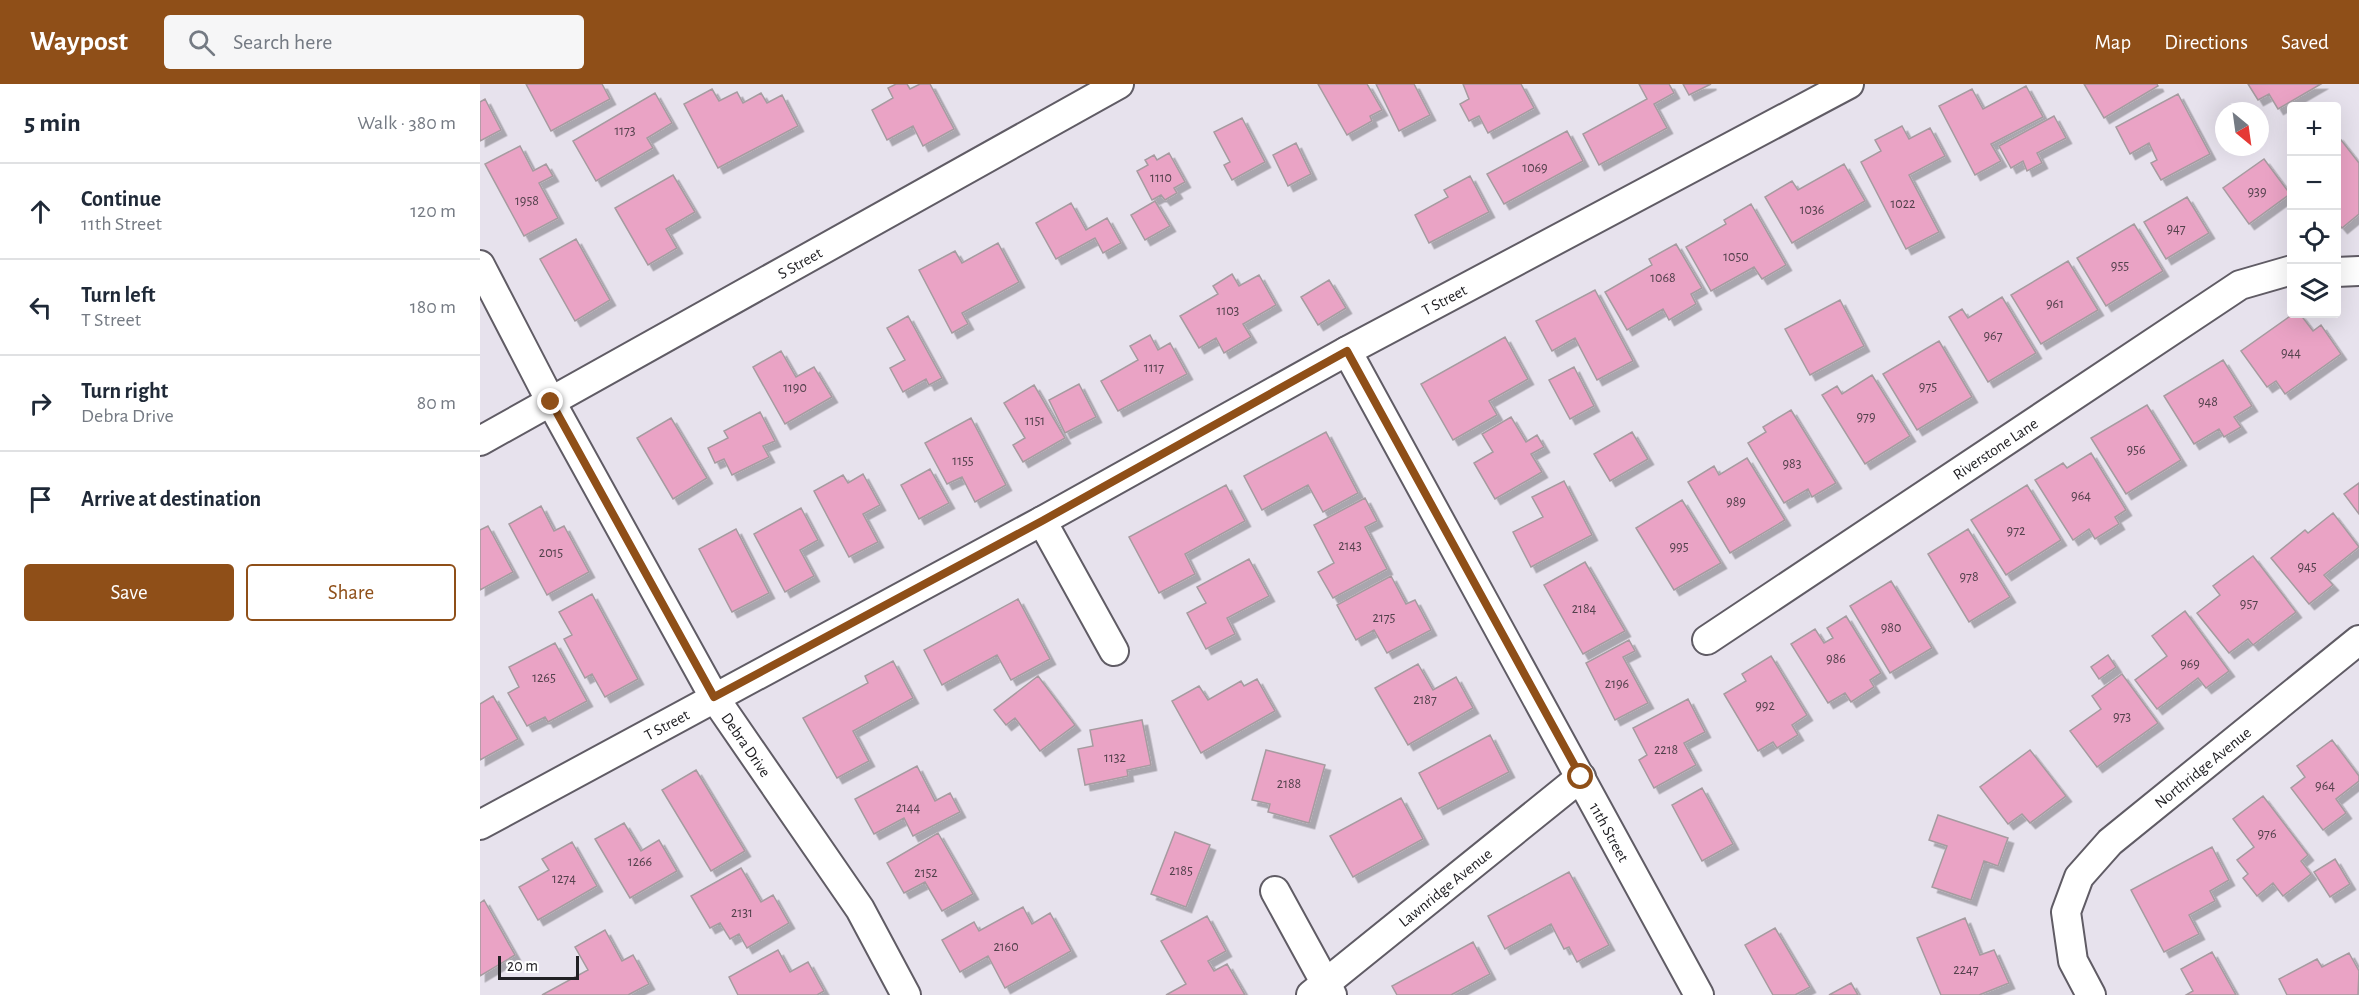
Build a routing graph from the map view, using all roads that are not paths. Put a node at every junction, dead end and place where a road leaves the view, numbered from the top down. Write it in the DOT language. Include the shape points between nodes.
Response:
graph roads {
  1 [pos="1119,84"];
  2 [pos="1849,84"];
  3 [pos="480,265"];
  4 [pos="2287,271"];
  5 [pos="2359,271"];
  6 [pos="2341,272"];
  7 [pos="1347,351"];
  8 [pos="551,402"];
  9 [pos="480,441"];
  10 [pos="1042,521"];
  11 [pos="1707,640"];
  12 [pos="2359,640"];
  13 [pos="1114,651"];
  14 [pos="714,697"];
  15 [pos="1581,777"];
  16 [pos="480,825"];
  17 [pos="1275,891"];
  18 [pos="1323,991"];
  19 [pos="906,995"];
  20 [pos="1699,995"];
  21 [pos="2091,995"];
  1 -- 8 [label="street, S Street"];
  2 -- 7 [label="street, T Street"];
  3 -- 8 [label="street, Debra Drive"];
  4 -- 11 [label="street, Riverstone Lane" via="2240,285"];
  5 -- 6 [label="street"];
  7 -- 10 [label="street, T Street"];
  7 -- 15 [label="street, 11th Street"];
  8 -- 9 [label="street, S Street"];
  8 -- 14 [label="street, Debra Drive"];
  10 -- 13 [label="street"];
  10 -- 14 [label="street, T Street"];
  12 -- 21 [label="street, Northridge Avenue" via="2110,842 2079,878 2066,912 2073,961"];
  14 -- 16 [label="street, T Street"];
  14 -- 19 [label="street, Debra Drive" via="860,909"];
  15 -- 18 [label="street, Lawnridge Avenue"];
  15 -- 20 [label="street, 11th Street"];
  17 -- 18 [label="street"];
}
